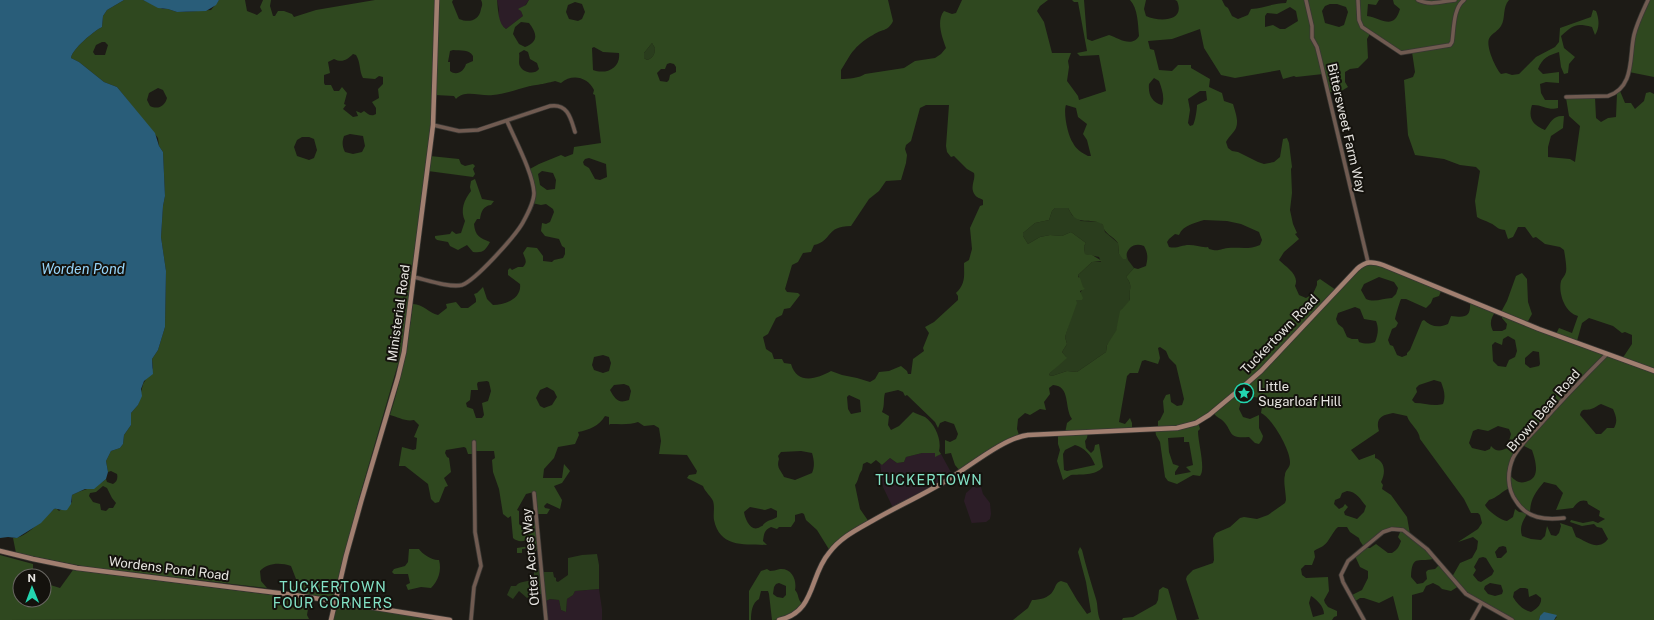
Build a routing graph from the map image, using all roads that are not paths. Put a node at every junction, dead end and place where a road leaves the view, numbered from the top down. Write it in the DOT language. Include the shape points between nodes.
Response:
graph roads {
  1 [pos="437,0"];
  2 [pos="1306,0"];
  3 [pos="1358,0"];
  4 [pos="1418,0"];
  5 [pos="1455,0"];
  6 [pos="1463,0"];
  7 [pos="1648,0"];
  8 [pos="1566,98"];
  9 [pos="508,121"];
  10 [pos="433,125"];
  11 [pos="575,132"];
  12 [pos="1368,262"];
  13 [pos="414,278"];
  14 [pos="1607,354"];
  15 [pos="1654,371"];
  16 [pos="474,442"];
  17 [pos="534,493"];
  18 [pos="1564,518"];
  19 [pos="0,551"];
  20 [pos="336,602"];
  21 [pos="1481,604"];
  22 [pos="331,620"];
  23 [pos="450,620"];
  24 [pos="472,620"];
  25 [pos="546,620"];
  26 [pos="779,620"];
  27 [pos="1364,620"];
  28 [pos="1472,620"];
  29 [pos="1512,620"];
  1 -- 10 [label="street, Ministerial Road"];
  2 -- 12 [label="street, Bittersweet Farm Way" via="1312,38 1317,47"];
  3 -- 6 [label="street" via="1362,27 1402,53 1450,46 1457,10"];
  4 -- 5 [label="street" via="1432,3"];
  7 -- 8 [label="street" via="1634,35 1630,72 1620,88 1608,96"];
  9 -- 10 [label="street" via="471,131"];
  9 -- 11 [label="street" via="550,106 557,106 564,108 569,114"];
  9 -- 13 [label="street" via="530,174 534,192 532,203 521,225 466,283 457,286"];
  10 -- 13 [label="street, Ministerial Road"];
  12 -- 14 [label="street" via="1383,265 1538,329"];
  12 -- 26 [label="street, Tuckertown Road" via="1357,269 1250,380 1196,423 1177,428 1028,435 1011,440 946,481 843,539 832,548 824,560 802,608"];
  13 -- 20 [label="street, Ministerial Road" via="401,366 346,556"];
  14 -- 15 [label="street"];
  14 -- 18 [label="street, Brown Bear Road" via="1565,395 1518,450 1510,466 1508,476 1512,495 1521,509 1539,518"];
  16 -- 24 [label="street" via="475,532 481,566 474,586"];
  17 -- 25 [label="street, Otter Acres Way"];
  19 -- 20 [label="street, Wordens Pond Road" via="77,568 223,585"];
  20 -- 22 [label="street, Ministerial Road"];
  20 -- 23 [label="street"];
  21 -- 27 [label="street" via="1466,594 1427,549 1403,530 1392,529 1379,535 1343,568 1343,582"];
  21 -- 28 [label="street"];
  21 -- 29 [label="street"];
}
